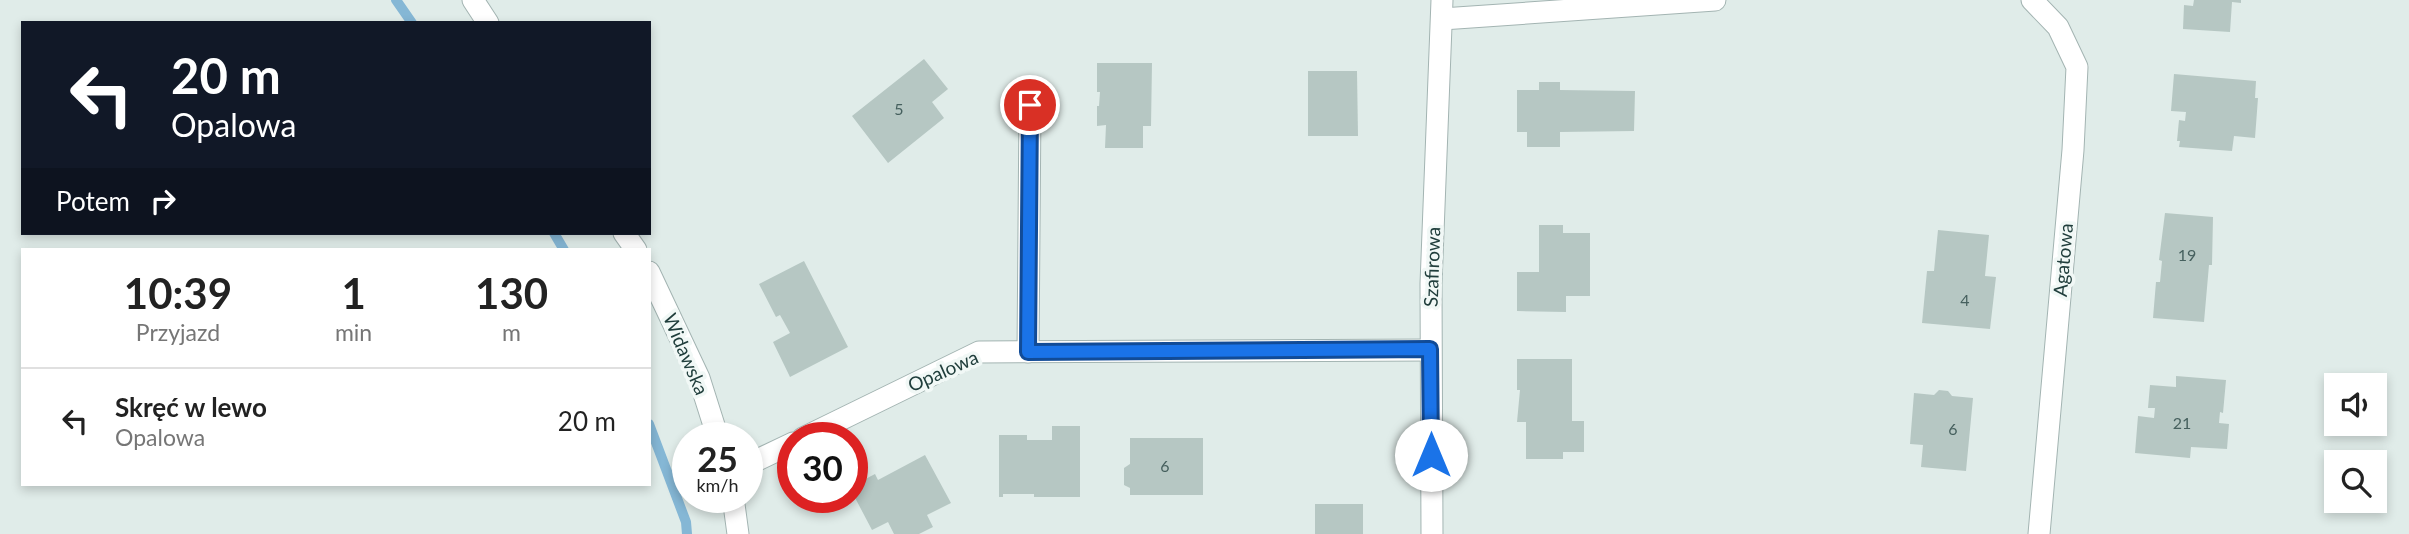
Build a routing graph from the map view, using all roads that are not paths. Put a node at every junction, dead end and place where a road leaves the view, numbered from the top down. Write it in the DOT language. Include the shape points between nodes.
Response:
graph roads {
  1 [pos="473,0"];
  2 [pos="1715,0"];
  3 [pos="2032,0"];
  4 [pos="1442,9"];
  5 [pos="487,21"];
  6 [pos="1030,105"];
  7 [pos="651,276"];
  8 [pos="1430,349"];
  9 [pos="1028,352"];
  10 [pos="713,422"];
  11 [pos="836,422"];
  12 [pos="735,513"];
  13 [pos="738,534"];
  14 [pos="1432,534"];
  15 [pos="2039,534"];
  1 -- 5 [label="street"];
  2 -- 4 [label="street"];
  3 -- 15 [label="street, Agatowa" via="2058,27 2077,67"];
  4 -- 8 [label="street, Szafirowa"];
  6 -- 9 [label="street"];
  7 -- 10 [label="street, Widawska" via="699,378"];
  8 -- 9 [label="street, Opalowa"];
  8 -- 14 [label="street, Szafirowa"];
  9 -- 11 [label="street, Opalowa" via="979,352"];
  12 -- 13 [label="street"];
}
